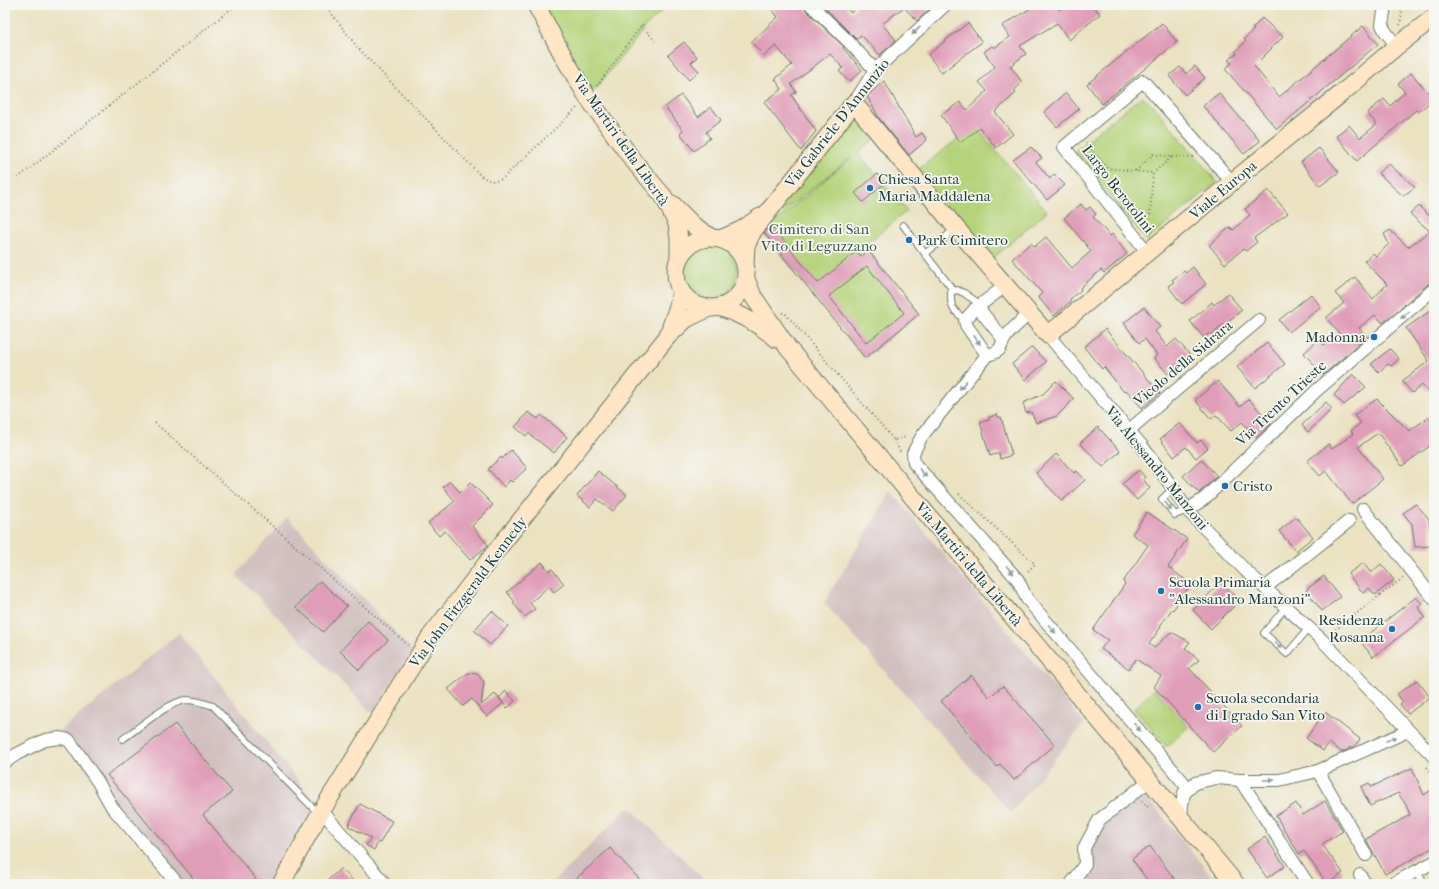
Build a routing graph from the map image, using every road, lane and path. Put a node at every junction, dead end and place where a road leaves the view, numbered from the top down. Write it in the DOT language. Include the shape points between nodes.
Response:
graph roads {
  1 [pos="236,5"];
  2 [pos="325,5"];
  3 [pos="536,5"];
  4 [pos="811,5"];
  5 [pos="945,5"];
  6 [pos="1385,5"];
  7 [pos="1434,17"];
  8 [pos="655,41"];
  9 [pos="1397,46"];
  10 [pos="875,70"];
  11 [pos="588,98"];
  12 [pos="854,103"];
  13 [pos="1079,135"];
  14 [pos="1208,155"];
  15 [pos="1172,157"];
  16 [pos="1136,171"];
  17 [pos="1153,173"];
  18 [pos="18,178"];
  19 [pos="1232,182"];
  20 [pos="664,197"];
  21 [pos="768,211"];
  22 [pos="904,225"];
  23 [pos="956,228"];
  24 [pos="716,238"];
  25 [pos="1137,240"];
  26 [pos="1148,253"];
  27 [pos="925,254"];
  28 [pos="679,259"];
  29 [pos="745,272"];
  30 [pos="1005,286"];
  31 [pos="1434,289"];
  32 [pos="953,290"];
  33 [pos="681,291"];
  34 [pos="714,307"];
  35 [pos="978,307"];
  36 [pos="1030,313"];
  37 [pos="769,318"];
  38 [pos="965,320"];
  39 [pos="1258,320"];
  40 [pos="1048,335"];
  41 [pos="668,336"];
  42 [pos="1004,340"];
  43 [pos="788,348"];
  44 [pos="987,355"];
  45 [pos="155,423"];
  46 [pos="1129,430"];
  47 [pos="922,436"];
  48 [pos="894,440"];
  49 [pos="904,458"];
  50 [pos="957,492"];
  51 [pos="1363,509"];
  52 [pos="1188,510"];
  53 [pos="1349,520"];
  54 [pos="1035,564"];
  55 [pos="1412,572"];
  56 [pos="1266,588"];
  57 [pos="1434,599"];
  58 [pos="1286,607"];
  59 [pos="1309,628"];
  60 [pos="1322,640"];
  61 [pos="409,645"];
  62 [pos="1408,731"];
  63 [pos="123,739"];
  64 [pos="1434,757"];
  65 [pos="5,762"];
  66 [pos="1318,771"];
  67 [pos="1240,780"];
  68 [pos="1149,781"];
  69 [pos="1189,789"];
  70 [pos="321,813"];
  71 [pos="1182,818"];
  72 [pos="1366,855"];
  73 [pos="1434,862"];
  74 [pos="1085,864"];
  75 [pos="1417,871"];
  76 [pos="178,884"];
  77 [pos="280,884"];
  78 [pos="385,884"];
  79 [pos="1071,884"];
  80 [pos="1085,884"];
  81 [pos="1236,884"];
  82 [pos="1308,884"];
  83 [pos="1394,884"];
  84 [pos="1424,884"];
  1 -- 18 [label="path"];
  2 -- 11 [label="path" via="358,48 487,180 502,179"];
  3 -- 11 [label="main road, Via Martiri della Libertà"];
  4 -- 10 [label="street"];
  5 -- 10 [label="street, Via Gabriele D'Annunzio, one-way"];
  6 -- 9 [label="street" via="1382,24 1384,31"];
  7 -- 9 [label="main road, Viale Europa"];
  8 -- 11 [label="path" via="642,25"];
  9 -- 19 [label="main road, Viale Europa"];
  10 -- 12 [label="street, Via Gabriele D'Annunzio"];
  11 -- 20 [label="main road, Via Martiri della Libertà"];
  12 -- 21 [label="main road, Via Gabriele D'Annunzio"];
  12 -- 23 [label="main road, Via Alessandro Manzoni"];
  13 -- 14 [label="street, Largo Berotolini" via="1143,81"];
  13 -- 16 [label="path" via="1107,168"];
  13 -- 25 [label="street, Largo Berotolini" via="1064,147"];
  14 -- 15 [label="path"];
  14 -- 19 [label="street"];
  15 -- 16 [label="path" via="1153,154"];
  15 -- 17 [label="path"];
  16 -- 17 [label="path"];
  17 -- 25 [label="path" via="1149,229"];
  19 -- 26 [label="main road, Viale Europa"];
  20 -- 24 [label="main road" via="694,226"];
  20 -- 28 [label="main road, Via Martiri della Libertà" via="677,224"];
  21 -- 24 [label="main road, Via Gabriele D'Annunzio" via="741,230"];
  21 -- 29 [label="main road, Via Gabriele D'Annunzio" via="749,238 745,252"];
  22 -- 27 [label="lane"];
  23 -- 27 [label="lane"];
  23 -- 30 [label="main road, Via Alessandro Manzoni"];
  24 -- 28 [label="main road" via="694,242 686,248"];
  24 -- 29 [label="main road" via="731,244 740,253"];
  25 -- 26 [label="street, Largo Berotolini"];
  26 -- 40 [label="main road, Viale Europa"];
  27 -- 32 [label="lane"];
  28 -- 33 [label="main road" via="676,269"];
  29 -- 34 [label="main road" via="742,289 736,297 728,303"];
  29 -- 37 [label="main road, Via Martiri della Libertà" via="753,296"];
  30 -- 35 [label="street"];
  30 -- 36 [label="main road, Via Alessandro Manzoni"];
  31 -- 52 [label="street, Via Trento Trieste, one-way" via="1316,391 1204,499"];
  32 -- 35 [label="lane" via="964,293"];
  32 -- 38 [label="lane" via="950,302 953,310"];
  33 -- 34 [label="main road" via="693,303"];
  33 -- 41 [label="main road, Via John Fitzgerald Kennedy"];
  34 -- 41 [label="main road, Via John Fitzgerald Kennedy" via="686,319"];
  34 -- 43 [label="main road, Via Martiri della Libertà" via="734,312 761,326"];
  35 -- 38 [label="street"];
  35 -- 42 [label="street"];
  36 -- 40 [label="main road, Via Alessandro Manzoni"];
  36 -- 42 [label="street"];
  37 -- 43 [label="main road, Via Martiri della Libertà"];
  37 -- 48 [label="path" via="786,313"];
  38 -- 44 [label="street, one-way"];
  39 -- 46 [label="street, Vicolo della Sidrara"];
  40 -- 46 [label="street, Via Alessandro Manzoni"];
  41 -- 70 [label="main road, Via John Fitzgerald Kennedy" via="430,637"];
  42 -- 44 [label="street" via="999,349"];
  43 -- 68 [label="main road, Via Martiri della Libertà"];
  44 -- 47 [label="street, one-way"];
  45 -- 61 [label="path"];
  46 -- 52 [label="street, Via Alessandro Manzoni"];
  47 -- 48 [label="path" via="917,430 906,438"];
  47 -- 69 [label="street, one-way" via="913,453 914,463 1018,580 1027,599"];
  48 -- 49 [label="path"];
  50 -- 54 [label="path"];
  51 -- 55 [label="street"];
  52 -- 56 [label="street, Via Alessandro Manzoni"];
  53 -- 56 [label="street"];
  55 -- 57 [label="street"];
  55 -- 60 [label="path"];
  56 -- 58 [label="street, Via Alessandro Manzoni"];
  58 -- 59 [label="street, Via Alessandro Manzoni"];
  58 -- 59 [label="lane, one-way" via="1264,633 1287,654"];
  59 -- 60 [label="street, Via Alessandro Manzoni"];
  60 -- 62 [label="street, Via Alessandro Manzoni"];
  62 -- 64 [label="street, Via Alessandro Manzoni"];
  66 -- 62 [label="street, one-way"];
  63 -- 70 [label="lane" via="184,700 213,706"];
  65 -- 76 [label="street" via="44,740 69,740 112,807"];
  67 -- 66 [label="street, one-way" via="1279,780"];
  66 -- 72 [label="street"];
  67 -- 69 [label="street" via="1216,778 1195,783"];
  67 -- 82 [label="street"];
  68 -- 71 [label="main road, Via Martiri della Libertà"];
  68 -- 74 [label="street" via="1099,820 1084,848"];
  69 -- 71 [label="street" via="1184,793"];
  70 -- 77 [label="main road, Via John Fitzgerald Kennedy"];
  70 -- 78 [label="street"];
  71 -- 81 [label="main road, Via Martiri della Libertà"];
  73 -- 75 [label="street"];
  74 -- 79 [label="street"];
  74 -- 80 [label="street"];
  75 -- 83 [label="street"];
  75 -- 84 [label="lane"];
}
